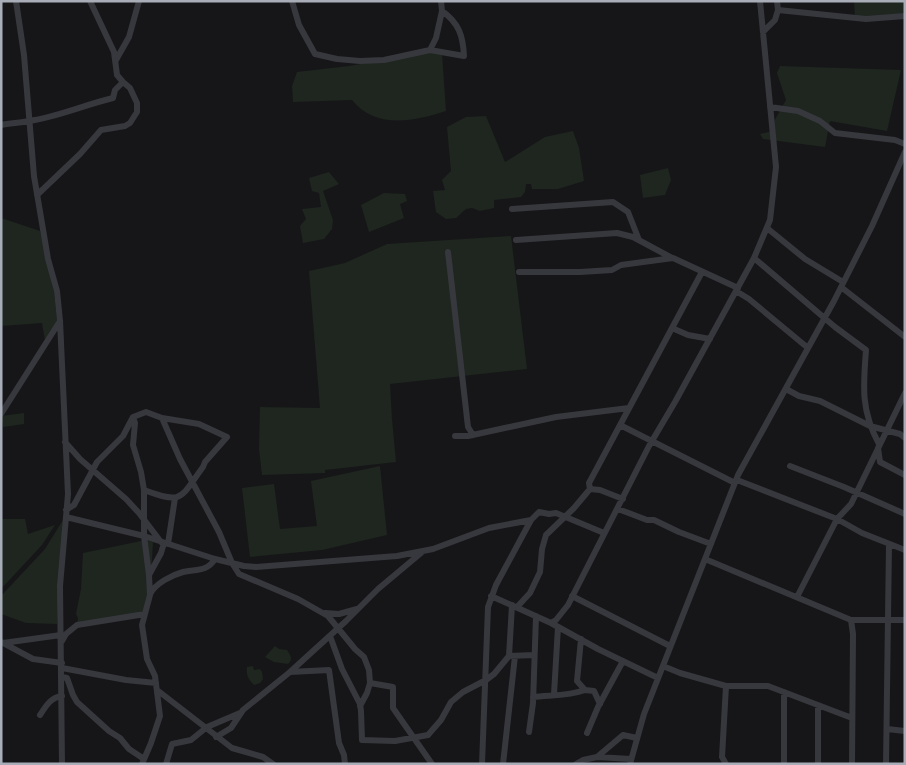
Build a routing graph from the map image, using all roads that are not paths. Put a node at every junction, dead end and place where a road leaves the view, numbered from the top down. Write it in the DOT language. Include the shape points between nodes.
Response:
graph roads {
  1 [pos="16,1"];
  2 [pos="90,1"];
  3 [pos="139,1"];
  4 [pos="292,1"];
  5 [pos="441,1"];
  6 [pos="760,1"];
  7 [pos="777,1"];
  8 [pos="778,10"];
  9 [pos="442,11"];
  10 [pos="905,16"];
  11 [pos="763,32"];
  12 [pos="430,50"];
  13 [pos="116,61"];
  14 [pos="123,82"];
  15 [pos="770,107"];
  16 [pos="29,121"];
  17 [pos="1,125"];
  18 [pos="905,144"];
  19 [pos="905,152"];
  20 [pos="37,195"];
  21 [pos="512,209"];
  22 [pos="767,228"];
  23 [pos="516,240"];
  24 [pos="639,240"];
  25 [pos="448,252"];
  26 [pos="673,258"];
  27 [pos="754,258"];
  28 [pos="519,272"];
  29 [pos="702,272"];
  30 [pos="842,284"];
  31 [pos="737,289"];
  32 [pos="825,318"];
  33 [pos="60,321"];
  34 [pos="672,328"];
  35 [pos="905,337"];
  36 [pos="710,339"];
  37 [pos="808,348"];
  38 [pos="786,389"];
  39 [pos="905,393"];
  40 [pos="630,408"];
  41 [pos="1,414"];
  42 [pos="133,417"];
  43 [pos="162,418"];
  44 [pos="620,425"];
  45 [pos="870,426"];
  46 [pos="886,431"];
  47 [pos="473,435"];
  48 [pos="454,436"];
  49 [pos="905,438"];
  50 [pos="65,442"];
  51 [pos="651,442"];
  52 [pos="879,445"];
  53 [pos="880,462"];
  54 [pos="790,466"];
  55 [pos="869,466"];
  56 [pos="92,470"];
  57 [pos="905,475"];
  58 [pos="736,481"];
  59 [pos="192,482"];
  60 [pos="590,488"];
  61 [pos="144,490"];
  62 [pos="856,492"];
  63 [pos="175,498"];
  64 [pos="622,499"];
  65 [pos="618,508"];
  66 [pos="66,514"];
  67 [pos="905,514"];
  68 [pos="565,516"];
  69 [pos="144,519"];
  70 [pos="837,519"];
  71 [pos="531,520"];
  72 [pos="604,533"];
  73 [pos="144,536"];
  74 [pos="164,543"];
  75 [pos="711,544"];
  76 [pos="889,544"];
  77 [pos="905,550"];
  78 [pos="422,552"];
  79 [pos="705,558"];
  80 [pos="215,559"];
  81 [pos="232,563"];
  82 [pos="149,575"];
  83 [pos="150,595"];
  84 [pos="491,596"];
  85 [pos="572,596"];
  86 [pos="797,597"];
  87 [pos="515,606"];
  88 [pos="357,609"];
  89 [pos="324,613"];
  90 [pos="145,614"];
  91 [pos="536,616"];
  92 [pos="851,620"];
  93 [pos="888,620"];
  94 [pos="905,620"];
  95 [pos="551,623"];
  96 [pos="558,627"];
  97 [pos="339,628"];
  98 [pos="330,636"];
  99 [pos="61,638"];
  100 [pos="581,639"];
  101 [pos="2,643"];
  102 [pos="670,646"];
  103 [pos="534,655"];
  104 [pos="512,656"];
  105 [pos="624,661"];
  106 [pos="62,666"];
  107 [pos="663,666"];
  108 [pos="342,669"];
  109 [pos="330,670"];
  110 [pos="290,672"];
  111 [pos="62,677"];
  112 [pos="658,678"];
  113 [pos="486,680"];
  114 [pos="156,683"];
  115 [pos="370,683"];
  116 [pos="726,686"];
  117 [pos="157,690"];
  118 [pos="585,690"];
  119 [pos="784,692"];
  120 [pos="554,694"];
  121 [pos="62,696"];
  122 [pos="533,698"];
  123 [pos="600,704"];
  124 [pos="818,705"];
  125 [pos="360,706"];
  126 [pos="240,713"];
  127 [pos="40,715"];
  128 [pos="852,718"];
  129 [pos="205,728"];
  130 [pos="886,729"];
  131 [pos="905,731"];
  132 [pos="529,732"];
  133 [pos="587,733"];
  134 [pos="216,736"];
  135 [pos="413,737"];
  136 [pos="637,738"];
  137 [pos="597,757"];
  138 [pos="143,761"];
  139 [pos="630,762"];
  140 [pos="62,764"];
  141 [pos="166,764"];
  142 [pos="273,764"];
  143 [pos="345,764"];
  144 [pos="432,764"];
  145 [pos="482,764"];
  146 [pos="503,764"];
  147 [pos="576,764"];
  148 [pos="726,764"];
  149 [pos="784,764"];
  150 [pos="818,764"];
  151 [pos="852,764"];
  152 [pos="886,764"];
  1 -- 16 [label="street"];
  2 -- 13 [label="street"];
  3 -- 13 [label="street" via="129,38"];
  4 -- 12 [label="street" via="315,54 337,59 384,60"];
  5 -- 9 [label="street"];
  6 -- 11 [label="street"];
  7 -- 8 [label="street"];
  8 -- 10 [label="street" via="866,19"];
  8 -- 11 [label="street" via="775,20"];
  9 -- 12 [label="street"];
  9 -- 12 [label="street" via="460,31 464,56"];
  11 -- 15 [label="street"];
  13 -- 14 [label="street" via="118,75"];
  14 -- 16 [label="street" via="115,90 113,98"];
  14 -- 20 [label="street" via="130,86 138,106 130,123 101,130"];
  15 -- 18 [label="street" via="798,111 820,121 835,134"];
  15 -- 22 [label="street" via="776,167"];
  16 -- 17 [label="street"];
  16 -- 20 [label="street"];
  19 -- 30 [label="street"];
  20 -- 33 [label="street"];
  21 -- 24 [label="street" via="613,202 628,212"];
  22 -- 27 [label="street"];
  22 -- 30 [label="street"];
  23 -- 24 [label="street" via="617,234"];
  24 -- 26 [label="street"];
  25 -- 47 [label="street" via="468,427"];
  26 -- 28 [label="street" via="621,265 612,270"];
  26 -- 29 [label="street"];
  27 -- 31 [label="street"];
  27 -- 32 [label="street"];
  29 -- 31 [label="street"];
  29 -- 34 [label="street"];
  30 -- 32 [label="street"];
  30 -- 35 [label="street"];
  31 -- 36 [label="street"];
  31 -- 37 [label="street"];
  32 -- 37 [label="street"];
  32 -- 45 [label="street" via="866,350 864,399"];
  33 -- 41 [label="street"];
  33 -- 50 [label="street"];
  34 -- 36 [label="street"];
  34 -- 40 [label="street"];
  36 -- 51 [label="street"];
  37 -- 38 [label="street"];
  38 -- 45 [label="street" via="820,401"];
  38 -- 58 [label="street"];
  39 -- 46 [label="street"];
  40 -- 44 [label="street"];
  40 -- 47 [label="street" via="556,417"];
  42 -- 43 [label="street" via="146,412"];
  42 -- 56 [label="street" via="123,436 104,453"];
  42 -- 61 [label="street" via="136,423 133,445"];
  43 -- 59 [label="street"];
  43 -- 59 [label="street" via="199,424 227,436"];
  44 -- 51 [label="street"];
  44 -- 60 [label="street" via="589,483"];
  45 -- 46 [label="street"];
  45 -- 52 [label="street"];
  46 -- 49 [label="street"];
  46 -- 52 [label="street"];
  47 -- 48 [label="street"];
  50 -- 56 [label="street"];
  50 -- 66 [label="street"];
  51 -- 58 [label="street"];
  51 -- 64 [label="street"];
  52 -- 53 [label="street"];
  52 -- 55 [label="street"];
  53 -- 55 [label="street"];
  53 -- 57 [label="street"];
  54 -- 62 [label="street"];
  55 -- 62 [label="street"];
  56 -- 66 [label="street"];
  56 -- 69 [label="street"];
  58 -- 70 [label="street"];
  58 -- 75 [label="street"];
  59 -- 63 [label="street" via="182,495"];
  59 -- 81 [label="street"];
  60 -- 64 [label="street"];
  60 -- 68 [label="street"];
  61 -- 63 [label="street"];
  61 -- 69 [label="street"];
  62 -- 67 [label="street"];
  62 -- 70 [label="street"];
  63 -- 74 [label="street"];
  64 -- 65 [label="street"];
  65 -- 72 [label="street"];
  65 -- 75 [label="street"];
  66 -- 73 [label="street"];
  66 -- 99 [label="street" via="60,586"];
  68 -- 71 [label="street" via="538,512"];
  68 -- 72 [label="street"];
  68 -- 87 [label="street" via="546,535 540,572 530,593"];
  69 -- 73 [label="street"];
  69 -- 74 [label="street"];
  70 -- 76 [label="street" via="862,534"];
  70 -- 86 [label="street"];
  71 -- 78 [label="street" via="489,528"];
  71 -- 84 [label="street"];
  72 -- 85 [label="street"];
  73 -- 74 [label="street"];
  73 -- 82 [label="street"];
  74 -- 80 [label="street"];
  74 -- 82 [label="street"];
  75 -- 79 [label="street"];
  76 -- 77 [label="street"];
  76 -- 93 [label="street"];
  78 -- 81 [label="street" via="256,567"];
  78 -- 88 [label="street"];
  79 -- 86 [label="street"];
  79 -- 102 [label="street"];
  80 -- 81 [label="street"];
  80 -- 83 [label="street" via="202,570 182,573 159,584"];
  81 -- 89 [label="street" via="242,576"];
  82 -- 83 [label="street"];
  83 -- 90 [label="street"];
  84 -- 87 [label="street"];
  84 -- 113 [label="street"];
  85 -- 95 [label="street" via="560,616"];
  85 -- 102 [label="street"];
  86 -- 92 [label="street"];
  87 -- 91 [label="street"];
  87 -- 104 [label="street"];
  88 -- 89 [label="street" via="340,614"];
  88 -- 97 [label="street"];
  89 -- 97 [label="street"];
  90 -- 99 [label="street" via="77,625"];
  90 -- 114 [label="street" via="142,625 146,654"];
  91 -- 95 [label="street"];
  91 -- 103 [label="street"];
  92 -- 93 [label="street"];
  92 -- 128 [label="street"];
  93 -- 94 [label="street"];
  93 -- 130 [label="street"];
  95 -- 96 [label="street"];
  96 -- 100 [label="street"];
  96 -- 120 [label="street"];
  97 -- 98 [label="street"];
  97 -- 115 [label="street" via="364,657"];
  98 -- 108 [label="street"];
  98 -- 110 [label="street"];
  99 -- 101 [label="street"];
  99 -- 106 [label="street"];
  100 -- 105 [label="street"];
  100 -- 118 [label="street" via="577,681"];
  101 -- 106 [label="street" via="33,659"];
  102 -- 107 [label="street"];
  103 -- 104 [label="street"];
  103 -- 122 [label="street"];
  104 -- 113 [label="street"];
  104 -- 146 [label="street"];
  105 -- 112 [label="street"];
  105 -- 123 [label="street"];
  106 -- 111 [label="street"];
  106 -- 114 [label="street"];
  107 -- 112 [label="street"];
  107 -- 116 [label="street"];
  108 -- 109 [label="street"];
  108 -- 125 [label="street"];
  109 -- 110 [label="street"];
  109 -- 143 [label="street" via="339,743"];
  110 -- 126 [label="street"];
  111 -- 121 [label="street"];
  111 -- 138 [label="street" via="67,678 77,702"];
  112 -- 136 [label="street"];
  113 -- 135 [label="street" via="451,702 428,735"];
  113 -- 145 [label="street"];
  114 -- 117 [label="street"];
  115 -- 125 [label="street"];
  115 -- 135 [label="street" via="393,687 393,706"];
  116 -- 119 [label="street" via="768,686"];
  116 -- 148 [label="street" via="722,757"];
  117 -- 129 [label="street"];
  117 -- 138 [label="street" via="160,716"];
  118 -- 120 [label="street" via="574,694"];
  118 -- 123 [label="street" via="594,691"];
  119 -- 124 [label="street"];
  119 -- 149 [label="street"];
  120 -- 122 [label="street"];
  121 -- 127 [label="street" via="55,697"];
  121 -- 140 [label="street"];
  122 -- 132 [label="street"];
  123 -- 133 [label="street"];
  124 -- 128 [label="street"];
  124 -- 150 [label="street"];
  125 -- 135 [label="street" via="362,740 396,741"];
  126 -- 129 [label="street"];
  126 -- 134 [label="street" via="231,728"];
  128 -- 151 [label="street"];
  129 -- 134 [label="street"];
  129 -- 141 [label="street" via="191,740 172,744"];
  130 -- 131 [label="street"];
  130 -- 152 [label="street"];
  134 -- 142 [label="street" via="232,748 263,757"];
  135 -- 144 [label="street"];
  136 -- 137 [label="street" via="623,735"];
  136 -- 139 [label="street"];
  137 -- 139 [label="street"];
  137 -- 147 [label="street"];
}
